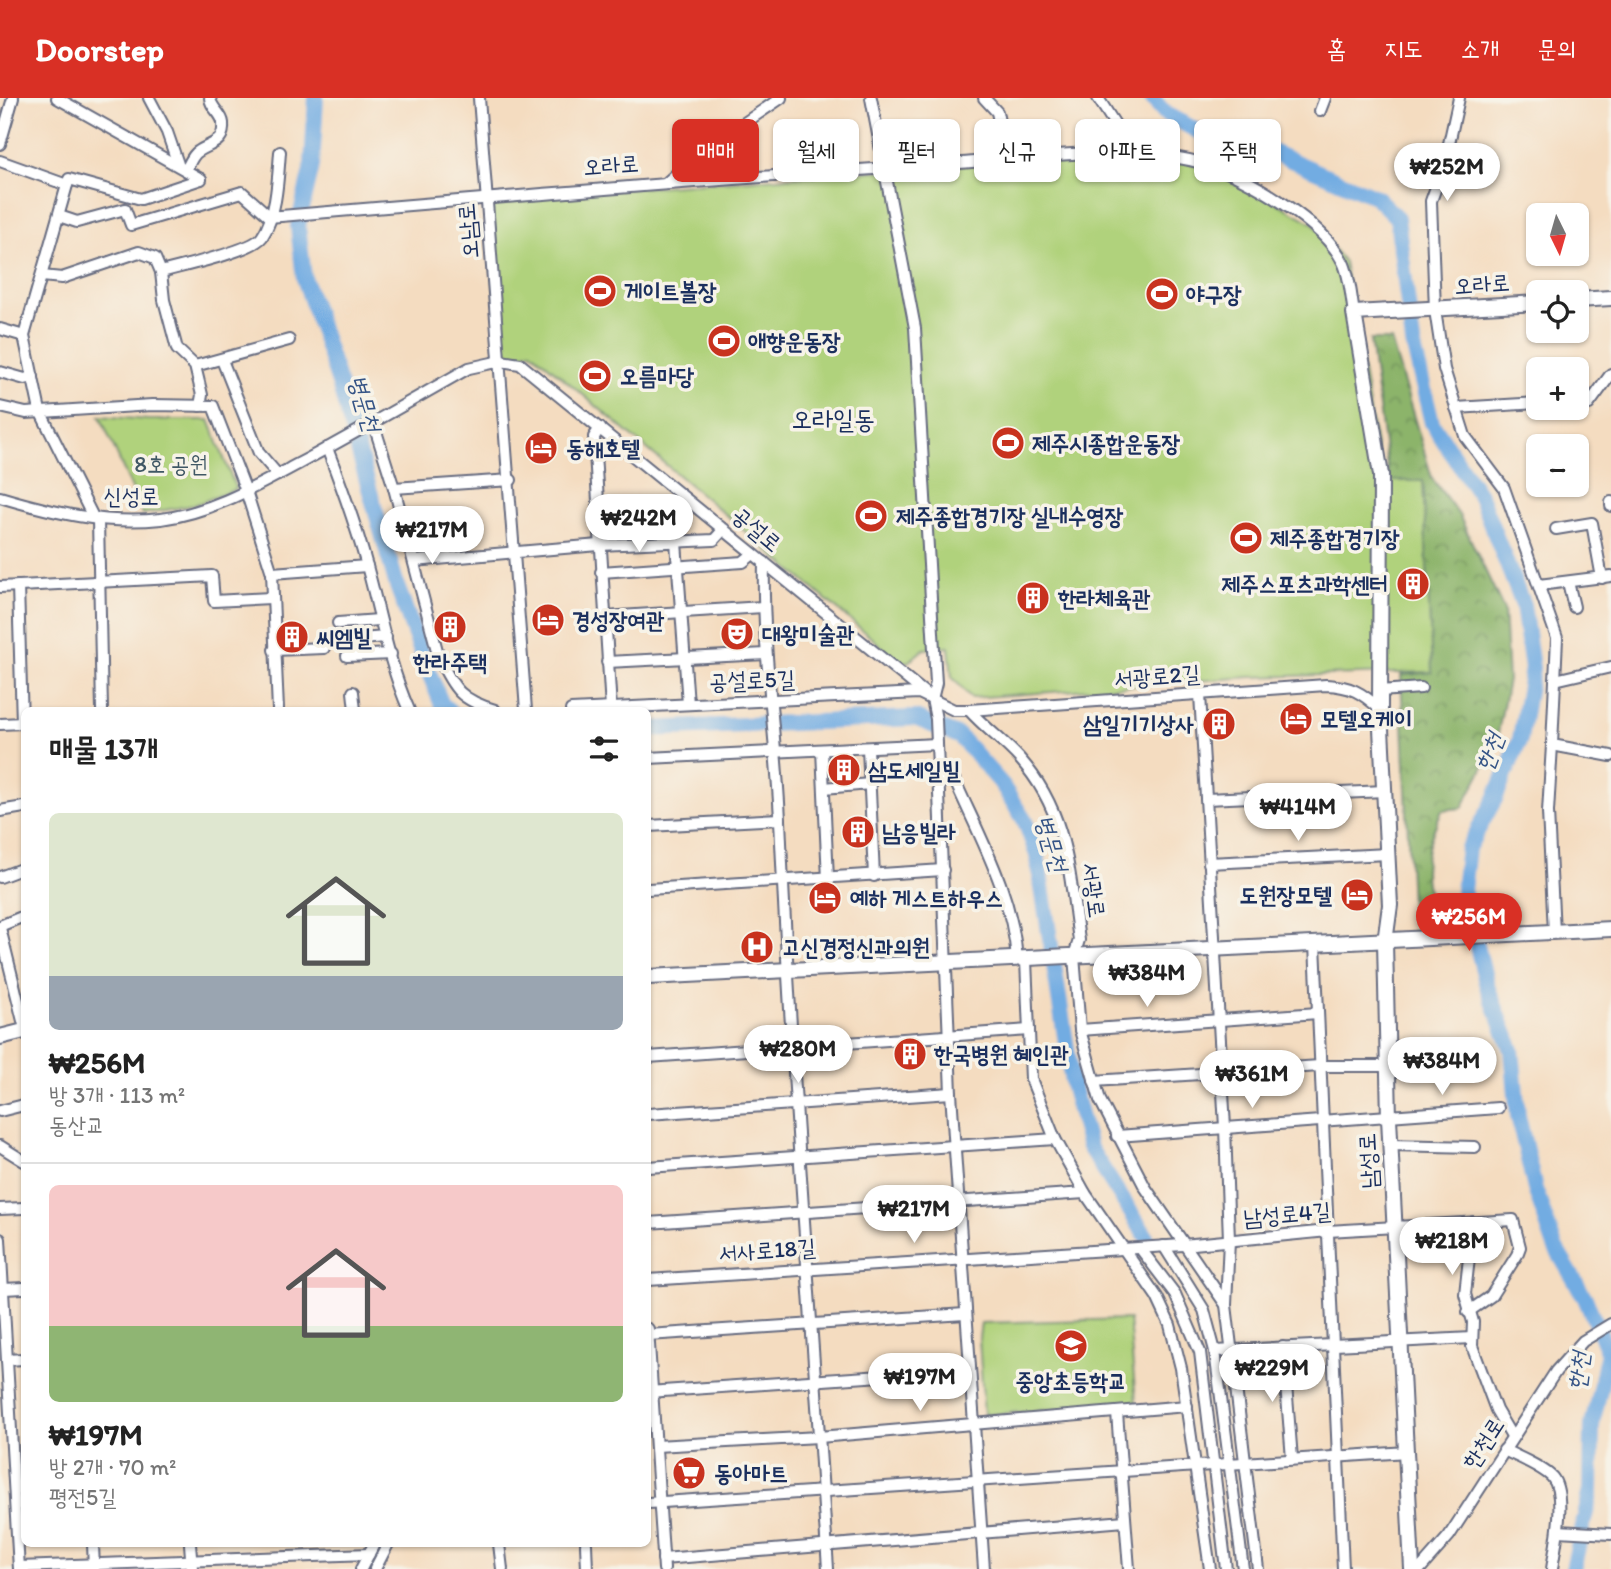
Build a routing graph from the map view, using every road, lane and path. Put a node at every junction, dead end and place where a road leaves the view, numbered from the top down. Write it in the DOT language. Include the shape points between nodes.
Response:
graph roads {
  1 [pos="13,98"];
  2 [pos="57,98"];
  3 [pos="149,98"];
  4 [pos="210,98"];
  5 [pos="479,98"];
  6 [pos="781,98"];
  7 [pos="871,98"];
  8 [pos="984,98"];
  9 [pos="1098,98"];
  10 [pos="1325,98"];
  11 [pos="1460,98"];
  12 [pos="1320,111"];
  13 [pos="875,119"];
  14 [pos="998,119"];
  15 [pos="1112,119"];
  16 [pos="0,144"];
  17 [pos="280,152"];
  18 [pos="1180,158"];
  19 [pos="0,162"];
  20 [pos="182,167"];
  21 [pos="873,169"];
  22 [pos="887,182"];
  23 [pos="665,184"];
  24 [pos="67,186"];
  25 [pos="486,199"];
  26 [pos="59,216"];
  27 [pos="270,217"];
  28 [pos="161,272"];
  29 [pos="42,276"];
  30 [pos="1611,298"];
  31 [pos="1589,299"];
  32 [pos="1526,304"];
  33 [pos="1431,310"];
  34 [pos="1354,313"];
  35 [pos="0,329"];
  36 [pos="24,336"];
  37 [pos="289,340"];
  38 [pos="222,360"];
  39 [pos="501,361"];
  40 [pos="195,366"];
  41 [pos="0,372"];
  42 [pos="1611,374"];
  43 [pos="33,376"];
  44 [pos="1526,404"];
  45 [pos="1589,404"];
  46 [pos="200,406"];
  47 [pos="0,407"];
  48 [pos="1456,408"];
  49 [pos="40,411"];
  50 [pos="368,425"];
  51 [pos="600,428"];
  52 [pos="330,447"];
  53 [pos="278,475"];
  54 [pos="511,480"];
  55 [pos="394,488"];
  56 [pos="246,491"];
  57 [pos="0,497"];
  58 [pos="96,519"];
  59 [pos="724,529"];
  60 [pos="1556,529"];
  61 [pos="676,542"];
  62 [pos="599,545"];
  63 [pos="516,552"];
  64 [pos="754,554"];
  65 [pos="414,561"];
  66 [pos="764,562"];
  67 [pos="367,566"];
  68 [pos="678,568"];
  69 [pos="601,572"];
  70 [pos="272,573"];
  71 [pos="1606,577"];
  72 [pos="99,581"];
  73 [pos="1568,582"];
  74 [pos="1539,585"];
  75 [pos="18,586"];
  76 [pos="0,587"];
  77 [pos="271,598"];
  78 [pos="763,607"];
  79 [pos="1574,607"];
  80 [pos="681,613"];
  81 [pos="604,617"];
  82 [pos="379,620"];
  83 [pos="338,623"];
  84 [pos="386,637"];
  85 [pos="335,641"];
  86 [pos="324,648"];
  87 [pos="274,650"];
  88 [pos="391,654"];
  89 [pos="766,654"];
  90 [pos="347,656"];
  91 [pos="684,658"];
  92 [pos="607,662"];
  93 [pos="1611,667"];
  94 [pos="1555,680"];
  95 [pos="1421,688"];
  96 [pos="1380,691"];
  97 [pos="353,692"];
  98 [pos="1199,694"];
  99 [pos="933,699"];
  100 [pos="688,704"];
  101 [pos="770,704"];
  102 [pos="22,707"];
  103 [pos="103,707"];
  104 [pos="278,707"];
  105 [pos="355,707"];
  106 [pos="407,707"];
  107 [pos="485,707"];
  108 [pos="526,707"];
  109 [pos="611,707"];
  110 [pos="642,707"];
  111 [pos="1380,709"];
  112 [pos="969,710"];
  113 [pos="0,723"];
  114 [pos="21,723"];
  115 [pos="937,744"];
  116 [pos="1552,745"];
  117 [pos="868,748"];
  118 [pos="775,749"];
  119 [pos="822,750"];
  120 [pos="1611,755"];
  121 [pos="651,758"];
  122 [pos="938,773"];
  123 [pos="870,784"];
  124 [pos="824,788"];
  125 [pos="1385,791"];
  126 [pos="1206,800"];
  127 [pos="21,808"];
  128 [pos="0,811"];
  129 [pos="780,819"];
  130 [pos="651,826"];
  131 [pos="1388,854"];
  132 [pos="1209,863"];
  133 [pos="21,869"];
  134 [pos="943,870"];
  135 [pos="874,876"];
  136 [pos="0,877"];
  137 [pos="828,879"];
  138 [pos="782,882"];
  139 [pos="651,888"];
  140 [pos="21,917"];
  141 [pos="0,927"];
  142 [pos="1611,929"];
  143 [pos="1554,932"];
  144 [pos="1385,942"];
  145 [pos="1315,944"];
  146 [pos="1213,949"];
  147 [pos="1074,956"];
  148 [pos="947,960"];
  149 [pos="1027,960"];
  150 [pos="788,968"];
  151 [pos="651,977"];
  152 [pos="21,1013"];
  153 [pos="1318,1013"];
  154 [pos="1217,1018"];
  155 [pos="1029,1030"];
  156 [pos="1080,1030"];
  157 [pos="21,1032"];
  158 [pos="0,1037"];
  159 [pos="948,1037"];
  160 [pos="792,1046"];
  161 [pos="651,1057"];
  162 [pos="1320,1066"];
  163 [pos="1388,1066"];
  164 [pos="1221,1072"];
  165 [pos="1094,1082"];
  166 [pos="950,1093"];
  167 [pos="795,1101"];
  168 [pos="21,1106"];
  169 [pos="1498,1108"];
  170 [pos="0,1111"];
  171 [pos="651,1114"];
  172 [pos="1389,1118"];
  173 [pos="1324,1121"];
  174 [pos="1226,1127"];
  175 [pos="1117,1136"];
  176 [pos="1055,1139"];
  177 [pos="1390,1145"];
  178 [pos="0,1146"];
  179 [pos="956,1147"];
  180 [pos="1475,1147"];
  181 [pos="800,1157"];
  182 [pos="21,1159"];
  183 [pos="651,1167"];
  184 [pos="1085,1193"];
  185 [pos="960,1201"];
  186 [pos="21,1208"];
  187 [pos="0,1209"];
  188 [pos="805,1213"];
  189 [pos="1473,1222"];
  190 [pos="651,1223"];
  191 [pos="1394,1226"];
  192 [pos="1328,1231"];
  193 [pos="0,1238"];
  194 [pos="1229,1240"];
  195 [pos="1183,1245"];
  196 [pos="1164,1246"];
  197 [pos="1140,1248"];
  198 [pos="1123,1249"];
  199 [pos="963,1257"];
  200 [pos="809,1268"];
  201 [pos="651,1280"];
  202 [pos="21,1288"];
  203 [pos="3,1289"];
  204 [pos="1226,1305"];
  205 [pos="1468,1312"];
  206 [pos="965,1314"];
  207 [pos="1611,1324"];
  208 [pos="813,1326"];
  209 [pos="651,1335"];
  210 [pos="1472,1338"];
  211 [pos="1332,1343"];
  212 [pos="1401,1343"];
  213 [pos="1283,1347"];
  214 [pos="1234,1350"];
  215 [pos="1215,1351"];
  216 [pos="21,1359"];
  217 [pos="7,1360"];
  218 [pos="969,1370"];
  219 [pos="817,1381"];
  220 [pos="651,1391"];
  221 [pos="1186,1406"];
  222 [pos="651,1407"];
  223 [pos="1117,1413"];
  224 [pos="975,1424"];
  225 [pos="11,1432"];
  226 [pos="21,1432"];
  227 [pos="819,1437"];
  228 [pos="1512,1437"];
  229 [pos="656,1446"];
  230 [pos="1504,1450"];
  231 [pos="1407,1452"];
  232 [pos="1338,1455"];
  233 [pos="1292,1459"];
  234 [pos="1230,1464"];
  235 [pos="1245,1464"];
  236 [pos="1195,1465"];
  237 [pos="1213,1465"];
  238 [pos="1123,1472"];
  239 [pos="980,1481"];
  240 [pos="824,1491"];
  241 [pos="20,1500"];
  242 [pos="660,1502"];
  243 [pos="651,1503"];
  244 [pos="1125,1521"];
  245 [pos="1563,1531"];
  246 [pos="983,1534"];
  247 [pos="1611,1534"];
  248 [pos="827,1546"];
  249 [pos="93,1547"];
  250 [pos="190,1547"];
  251 [pos="269,1547"];
  252 [pos="386,1547"];
  253 [pos="499,1547"];
  254 [pos="586,1547"];
  255 [pos="322,1549"];
  256 [pos="371,1549"];
  257 [pos="271,1557"];
  258 [pos="663,1564"];
  259 [pos="192,1565"];
  260 [pos="94,1567"];
  261 [pos="19,1568"];
  262 [pos="361,1569"];
  263 [pos="375,1569"];
  264 [pos="502,1569"];
  265 [pos="587,1569"];
  266 [pos="828,1569"];
  267 [pos="984,1569"];
  268 [pos="1129,1569"];
  269 [pos="1210,1569"];
  270 [pos="1226,1569"];
  271 [pos="1243,1569"];
  272 [pos="1258,1569"];
  273 [pos="1343,1569"];
  274 [pos="1412,1569"];
  275 [pos="1420,1569"];
  276 [pos="1552,1569"];
  1 -- 16 [label="street"];
  2 -- 20 [label="street"];
  3 -- 20 [label="street"];
  4 -- 20 [label="street" via="221,118 221,136"];
  5 -- 25 [label="street, 오남로"];
  6 -- 23 [label="street" via="699,154"];
  7 -- 13 [label="street"];
  8 -- 14 [label="street"];
  9 -- 15 [label="street"];
  10 -- 12 [label="street"];
  11 -- 33 [label="street" via="1431,201"];
  17 -- 27 [label="street"];
  18 -- 34 [label="street, 오라로" via="1210,165 1314,224 1344,262"];
  19 -- 24 [label="street"];
  20 -- 24 [label="street" via="201,179 141,199 69,178"];
  21 -- 23 [label="street, 오라로"];
  22 -- 99 [label="street" via="915,328 936,683"];
  23 -- 25 [label="street, 오라로"];
  24 -- 26 [label="street"];
  25 -- 27 [label="street, 오라로"];
  25 -- 39 [label="street, 오남로"];
  26 -- 27 [label="street" via="77,222 125,209 131,225 242,192"];
  26 -- 29 [label="street"];
  27 -- 28 [label="street" via="262,237 249,247"];
  28 -- 29 [label="street" via="155,258 139,252 62,278"];
  28 -- 40 [label="street" via="177,349"];
  29 -- 36 [label="street"];
  30 -- 31 [label="main road"];
  32 -- 33 [label="main road, 오라로"];
  33 -- 34 [label="main road, 오라로"];
  33 -- 48 [label="street"];
  34 -- 96 [label="main road, 남성로" via="1381,475"];
  35 -- 36 [label="street"];
  36 -- 43 [label="street"];
  37 -- 38 [label="street"];
  38 -- 40 [label="street"];
  38 -- 53 [label="street" via="259,453"];
  39 -- 50 [label="street" via="469,368"];
  39 -- 51 [label="street, 공설로" via="520,364"];
  39 -- 54 [label="street, 오남로"];
  40 -- 46 [label="street"];
  41 -- 43 [label="street" via="25,379"];
  42 -- 45 [label="street"];
  43 -- 49 [label="street"];
  44 -- 48 [label="street"];
  46 -- 49 [label="street"];
  46 -- 56 [label="street" via="213,406"];
  47 -- 49 [label="street"];
  48 -- 74 [label="street" via="1465,436 1504,488"];
  49 -- 58 [label="street"];
  50 -- 52 [label="street, 신성로"];
  50 -- 55 [label="street"];
  51 -- 59 [label="street, 공설로"];
  51 -- 62 [label="street" via="594,437"];
  52 -- 53 [label="street, 신성로"];
  52 -- 67 [label="street"];
  53 -- 56 [label="street, 신성로"];
  54 -- 55 [label="street"];
  54 -- 63 [label="street, 오남로"];
  55 -- 65 [label="street"];
  56 -- 58 [label="street, 신성로" via="203,510 162,519"];
  56 -- 70 [label="street"];
  57 -- 58 [label="street, 신성로"];
  58 -- 72 [label="street"];
  59 -- 61 [label="street" via="714,540"];
  59 -- 64 [label="street, 공설로"];
  60 -- 71 [label="street" via="1592,523"];
  61 -- 62 [label="street"];
  61 -- 68 [label="street"];
  62 -- 63 [label="street"];
  62 -- 69 [label="street"];
  63 -- 65 [label="street"];
  63 -- 108 [label="street, 오남로"];
  64 -- 66 [label="street, 공설로"];
  64 -- 68 [label="street" via="743,562"];
  65 -- 107 [label="street" via="439,658 451,683 466,701"];
  66 -- 78 [label="street"];
  66 -- 99 [label="street, 공설로"];
  67 -- 70 [label="street"];
  67 -- 82 [label="street"];
  68 -- 69 [label="street"];
  68 -- 80 [label="street"];
  69 -- 81 [label="street"];
  70 -- 77 [label="street"];
  71 -- 73 [label="street"];
  72 -- 75 [label="street"];
  72 -- 77 [label="street" via="212,576 214,601"];
  72 -- 103 [label="street"];
  73 -- 74 [label="street"];
  73 -- 79 [label="street"];
  74 -- 94 [label="street" via="1557,638"];
  75 -- 76 [label="street"];
  75 -- 102 [label="street"];
  77 -- 87 [label="street"];
  78 -- 80 [label="street"];
  78 -- 89 [label="street"];
  80 -- 81 [label="street"];
  80 -- 91 [label="street"];
  81 -- 92 [label="street"];
  82 -- 83 [label="street"];
  82 -- 84 [label="street"];
  84 -- 85 [label="street"];
  84 -- 88 [label="street"];
  86 -- 87 [label="street"];
  87 -- 104 [label="street"];
  88 -- 90 [label="street"];
  88 -- 106 [label="street"];
  89 -- 91 [label="street"];
  89 -- 101 [label="street"];
  91 -- 92 [label="street"];
  91 -- 100 [label="street"];
  92 -- 109 [label="street"];
  93 -- 94 [label="street"];
  94 -- 116 [label="street"];
  95 -- 96 [label="street"];
  96 -- 111 [label="main road, 남성로"];
  97 -- 105 [label="street"];
  98 -- 111 [label="street, 서광로2길" via="1349,686"];
  98 -- 112 [label="street, 서광로2길"];
  98 -- 126 [label="street"];
  99 -- 101 [label="street, 공설로5길" via="919,693"];
  99 -- 112 [label="street, 서광로2길" via="954,710"];
  99 -- 115 [label="street"];
  100 -- 101 [label="street, 공설로5길"];
  100 -- 110 [label="street, 공설로5길"];
  101 -- 118 [label="street"];
  111 -- 125 [label="main road, 남성로"];
  112 -- 147 [label="street, 서광로" via="1020,759 1051,805 1063,835 1079,940"];
  113 -- 114 [label="street"];
  115 -- 117 [label="street"];
  115 -- 122 [label="street"];
  116 -- 120 [label="street"];
  116 -- 143 [label="street" via="1548,812"];
  117 -- 119 [label="street"];
  117 -- 123 [label="street"];
  118 -- 119 [label="street"];
  118 -- 121 [label="street"];
  118 -- 129 [label="street"];
  119 -- 124 [label="street"];
  122 -- 134 [label="street"];
  122 -- 149 [label="street" via="955,781 998,876"];
  123 -- 124 [label="street"];
  123 -- 135 [label="street"];
  124 -- 137 [label="street"];
  125 -- 126 [label="street"];
  125 -- 131 [label="main road, 남성로"];
  126 -- 132 [label="street"];
  127 -- 128 [label="street"];
  129 -- 130 [label="street"];
  129 -- 138 [label="street"];
  131 -- 132 [label="street"];
  131 -- 144 [label="main road, 남성로" via="1390,905"];
  132 -- 146 [label="street"];
  133 -- 136 [label="street"];
  134 -- 135 [label="street"];
  134 -- 148 [label="street"];
  135 -- 137 [label="street"];
  137 -- 138 [label="street"];
  138 -- 139 [label="street"];
  138 -- 150 [label="street"];
  140 -- 141 [label="street"];
  141 -- 152 [label="street"];
  142 -- 143 [label="main road"];
  143 -- 144 [label="main road"];
  144 -- 145 [label="main road"];
  144 -- 163 [label="main road, 남성로"];
  145 -- 146 [label="main road"];
  145 -- 153 [label="street"];
  146 -- 147 [label="main road"];
  146 -- 154 [label="street"];
  147 -- 149 [label="main road"];
  147 -- 156 [label="street, 서광로"];
  148 -- 149 [label="main road"];
  148 -- 150 [label="main road"];
  148 -- 159 [label="street"];
  149 -- 155 [label="street"];
  150 -- 151 [label="main road"];
  150 -- 160 [label="street"];
  153 -- 154 [label="street"];
  153 -- 162 [label="street"];
  154 -- 156 [label="street"];
  154 -- 164 [label="street"];
  155 -- 159 [label="street"];
  155 -- 176 [label="street" via="1031,1079"];
  156 -- 165 [label="street, 서광로"];
  157 -- 158 [label="main road"];
  159 -- 160 [label="street"];
  159 -- 166 [label="street"];
  160 -- 161 [label="street"];
  160 -- 167 [label="street"];
  162 -- 163 [label="street"];
  162 -- 164 [label="street"];
  162 -- 173 [label="street"];
  163 -- 172 [label="main road, 남성로"];
  164 -- 165 [label="street"];
  164 -- 174 [label="street"];
  165 -- 175 [label="street, 서광로"];
  166 -- 167 [label="street"];
  166 -- 179 [label="street"];
  167 -- 171 [label="street"];
  167 -- 181 [label="street"];
  168 -- 170 [label="street"];
  169 -- 172 [label="street"];
  172 -- 173 [label="street"];
  172 -- 177 [label="main road, 남성로"];
  173 -- 174 [label="street"];
  173 -- 192 [label="street"];
  174 -- 175 [label="street"];
  174 -- 194 [label="street"];
  175 -- 195 [label="street, 서광로"];
  176 -- 179 [label="street"];
  176 -- 184 [label="street"];
  177 -- 180 [label="street"];
  177 -- 191 [label="main road, 남성로"];
  178 -- 182 [label="street"];
  179 -- 181 [label="street"];
  179 -- 185 [label="street"];
  181 -- 183 [label="street"];
  181 -- 188 [label="street"];
  184 -- 185 [label="street"];
  184 -- 198 [label="street"];
  185 -- 188 [label="street"];
  185 -- 199 [label="street"];
  186 -- 187 [label="street"];
  188 -- 190 [label="street"];
  188 -- 200 [label="street"];
  189 -- 191 [label="street, 남성로4길"];
  189 -- 205 [label="street" via="1465,1294"];
  189 -- 205 [label="street, 남성로4길" via="1513,1220 1520,1247 1491,1296"];
  191 -- 192 [label="street, 남성로4길"];
  191 -- 212 [label="main road, 남성로"];
  192 -- 194 [label="street, 남성로4길"];
  192 -- 211 [label="street"];
  193 -- 203 [label="street"];
  194 -- 195 [label="street, 남성로4길"];
  194 -- 204 [label="street"];
  195 -- 196 [label="street, 서사로18길"];
  195 -- 204 [label="street, 서광로"];
  196 -- 197 [label="street, 서사로18길"];
  196 -- 215 [label="street" via="1204,1310"];
  197 -- 198 [label="street, 서사로18길"];
  197 -- 237 [label="street" via="1175,1294 1200,1352"];
  198 -- 199 [label="street, 서사로18길"];
  198 -- 221 [label="street" via="1157,1297 1170,1325"];
  199 -- 200 [label="street, 서사로18길"];
  199 -- 206 [label="street"];
  200 -- 201 [label="street, 서사로18길"];
  200 -- 208 [label="street"];
  202 -- 203 [label="street"];
  203 -- 217 [label="street"];
  204 -- 214 [label="street"];
  205 -- 210 [label="street"];
  206 -- 208 [label="street"];
  206 -- 218 [label="street"];
  207 -- 228 [label="street, 한천로" via="1583,1341 1556,1371"];
  208 -- 209 [label="street"];
  208 -- 219 [label="street"];
  210 -- 212 [label="street"];
  210 -- 228 [label="street" via="1496,1410"];
  211 -- 212 [label="street"];
  211 -- 213 [label="street"];
  211 -- 232 [label="street"];
  212 -- 231 [label="main road, 남성로"];
  213 -- 214 [label="street"];
  213 -- 233 [label="street"];
  214 -- 215 [label="street"];
  214 -- 235 [label="street" via="1234,1388"];
  215 -- 234 [label="street"];
  216 -- 217 [label="street"];
  217 -- 225 [label="street"];
  218 -- 219 [label="street"];
  218 -- 224 [label="street"];
  219 -- 220 [label="street"];
  219 -- 227 [label="street"];
  221 -- 223 [label="street"];
  221 -- 236 [label="street"];
  222 -- 229 [label="street"];
  223 -- 224 [label="street"];
  223 -- 238 [label="street"];
  224 -- 227 [label="street"];
  224 -- 239 [label="street"];
  225 -- 226 [label="street"];
  225 -- 241 [label="street"];
  227 -- 229 [label="street"];
  227 -- 240 [label="street"];
  228 -- 230 [label="street, 한천로"];
  229 -- 242 [label="street"];
  230 -- 245 [label="street" via="1552,1477"];
  230 -- 275 [label="street, 한천로" via="1450,1536"];
  231 -- 232 [label="street"];
  231 -- 274 [label="main road, 남성로"];
  232 -- 233 [label="street"];
  232 -- 273 [label="street"];
  233 -- 235 [label="street"];
  234 -- 235 [label="street"];
  234 -- 237 [label="street"];
  234 -- 271 [label="street"];
  235 -- 272 [label="street"];
  236 -- 237 [label="street"];
  236 -- 238 [label="street"];
  236 -- 269 [label="street"];
  237 -- 270 [label="street"];
  238 -- 239 [label="street"];
  238 -- 244 [label="street"];
  239 -- 240 [label="street"];
  239 -- 246 [label="street"];
  240 -- 242 [label="street"];
  240 -- 248 [label="street"];
  241 -- 261 [label="street"];
  242 -- 243 [label="street"];
  242 -- 258 [label="street"];
  244 -- 246 [label="street"];
  244 -- 268 [label="street"];
  245 -- 247 [label="street"];
  245 -- 276 [label="street"];
  246 -- 248 [label="street"];
  246 -- 267 [label="street"];
  248 -- 258 [label="street"];
  248 -- 266 [label="street"];
  249 -- 260 [label="street"];
  250 -- 259 [label="street"];
  251 -- 257 [label="street"];
  252 -- 263 [label="street"];
  253 -- 264 [label="street"];
  254 -- 265 [label="street"];
  255 -- 256 [label="street"];
  255 -- 257 [label="street"];
  256 -- 262 [label="street"];
  257 -- 259 [label="street"];
  259 -- 260 [label="street"];
  260 -- 261 [label="street"];
}
